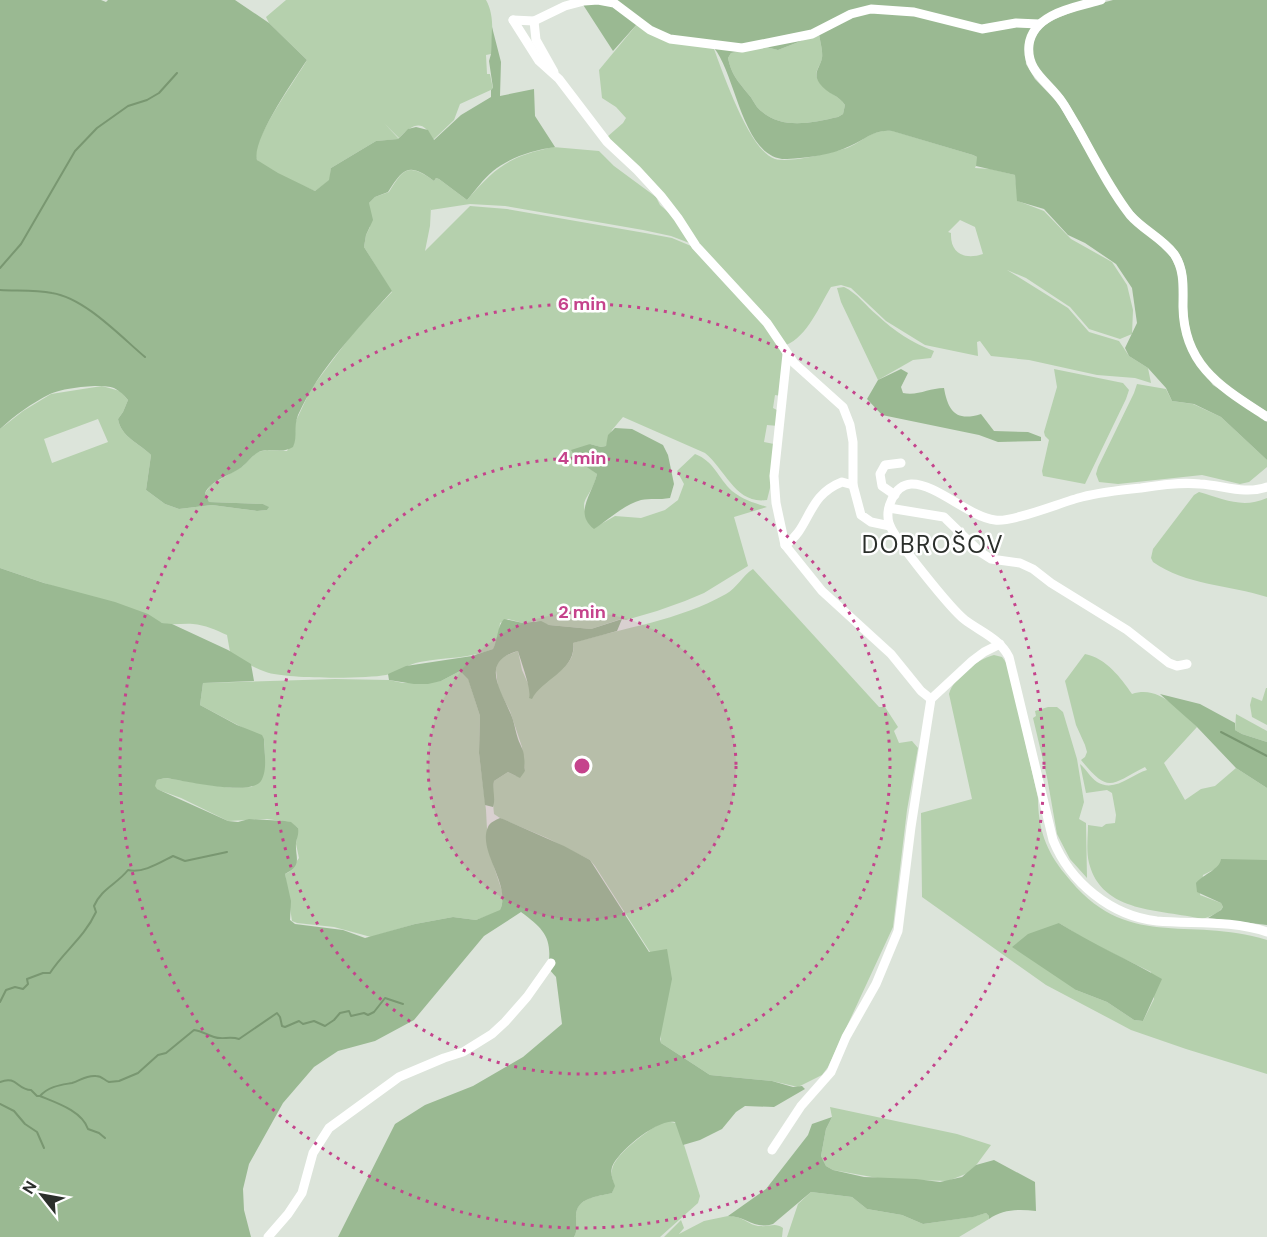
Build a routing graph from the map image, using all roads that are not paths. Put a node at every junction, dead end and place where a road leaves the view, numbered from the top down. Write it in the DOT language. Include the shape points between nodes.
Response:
graph roads {
  1 [pos="1101,0"];
  2 [pos="534,21"];
  3 [pos="1040,24"];
  4 [pos="559,79"];
  5 [pos="787,354"];
  6 [pos="1267,417"];
  7 [pos="901,463"];
  8 [pos="852,470"];
  9 [pos="842,482"];
  10 [pos="853,485"];
  11 [pos="1267,487"];
  12 [pos="895,495"];
  13 [pos="889,508"];
  14 [pos="890,526"];
  15 [pos="785,545"];
  16 [pos="1000,644"];
  17 [pos="1186,664"];
  18 [pos="931,699"];
  19 [pos="1267,932"];
  20 [pos="551,963"];
  21 [pos="772,1150"];
  22 [pos="268,1237"];
  1 -- 3 [label="street" via="1054,15"];
  2 -- 3 [label="street" via="565,6 598,0 614,3 650,30 670,39 742,48 812,34 851,14 871,9 914,12 981,29 1016,23"];
  2 -- 4 [label="street" via="536,40"];
  2 -- 4 [label="street" via="513,21 539,61"];
  3 -- 6 [label="street" via="1029,42 1030,62 1062,100 1131,216 1175,255 1183,273 1185,322 1195,355 1216,382"];
  4 -- 5 [label="street" via="607,142 647,180 696,246 766,323"];
  5 -- 8 [label="street" via="843,407 852,433"];
  5 -- 15 [label="street" via="774,476"];
  7 -- 12 [label="street" via="885,465 880,474 882,486"];
  8 -- 9 [label="street"];
  8 -- 10 [label="street"];
  9 -- 10 [label="street"];
  9 -- 15 [label="street" via="820,496"];
  10 -- 14 [label="street" via="861,515"];
  11 -- 12 [label="street" via="1252,491 1191,483 1140,488 1095,494 1011,519 995,520 917,485 907,485"];
  12 -- 13 [label="street"];
  13 -- 14 [label="street"];
  13 -- 17 [label="street" via="944,517 991,559 1033,569 1127,630 1169,663"];
  14 -- 16 [label="street" via="952,608"];
  15 -- 18 [label="street" via="822,591 891,654"];
  16 -- 18 [label="street" via="972,661"];
  16 -- 19 [label="street" via="1014,673 1053,840 1061,858 1083,885 1099,898 1138,917 1244,926"];
  18 -- 21 [label="street" via="898,931 831,1072 801,1106"];
  20 -- 22 [label="street" via="527,997 492,1034 463,1052 399,1077 329,1128 314,1153 302,1193"];
}
